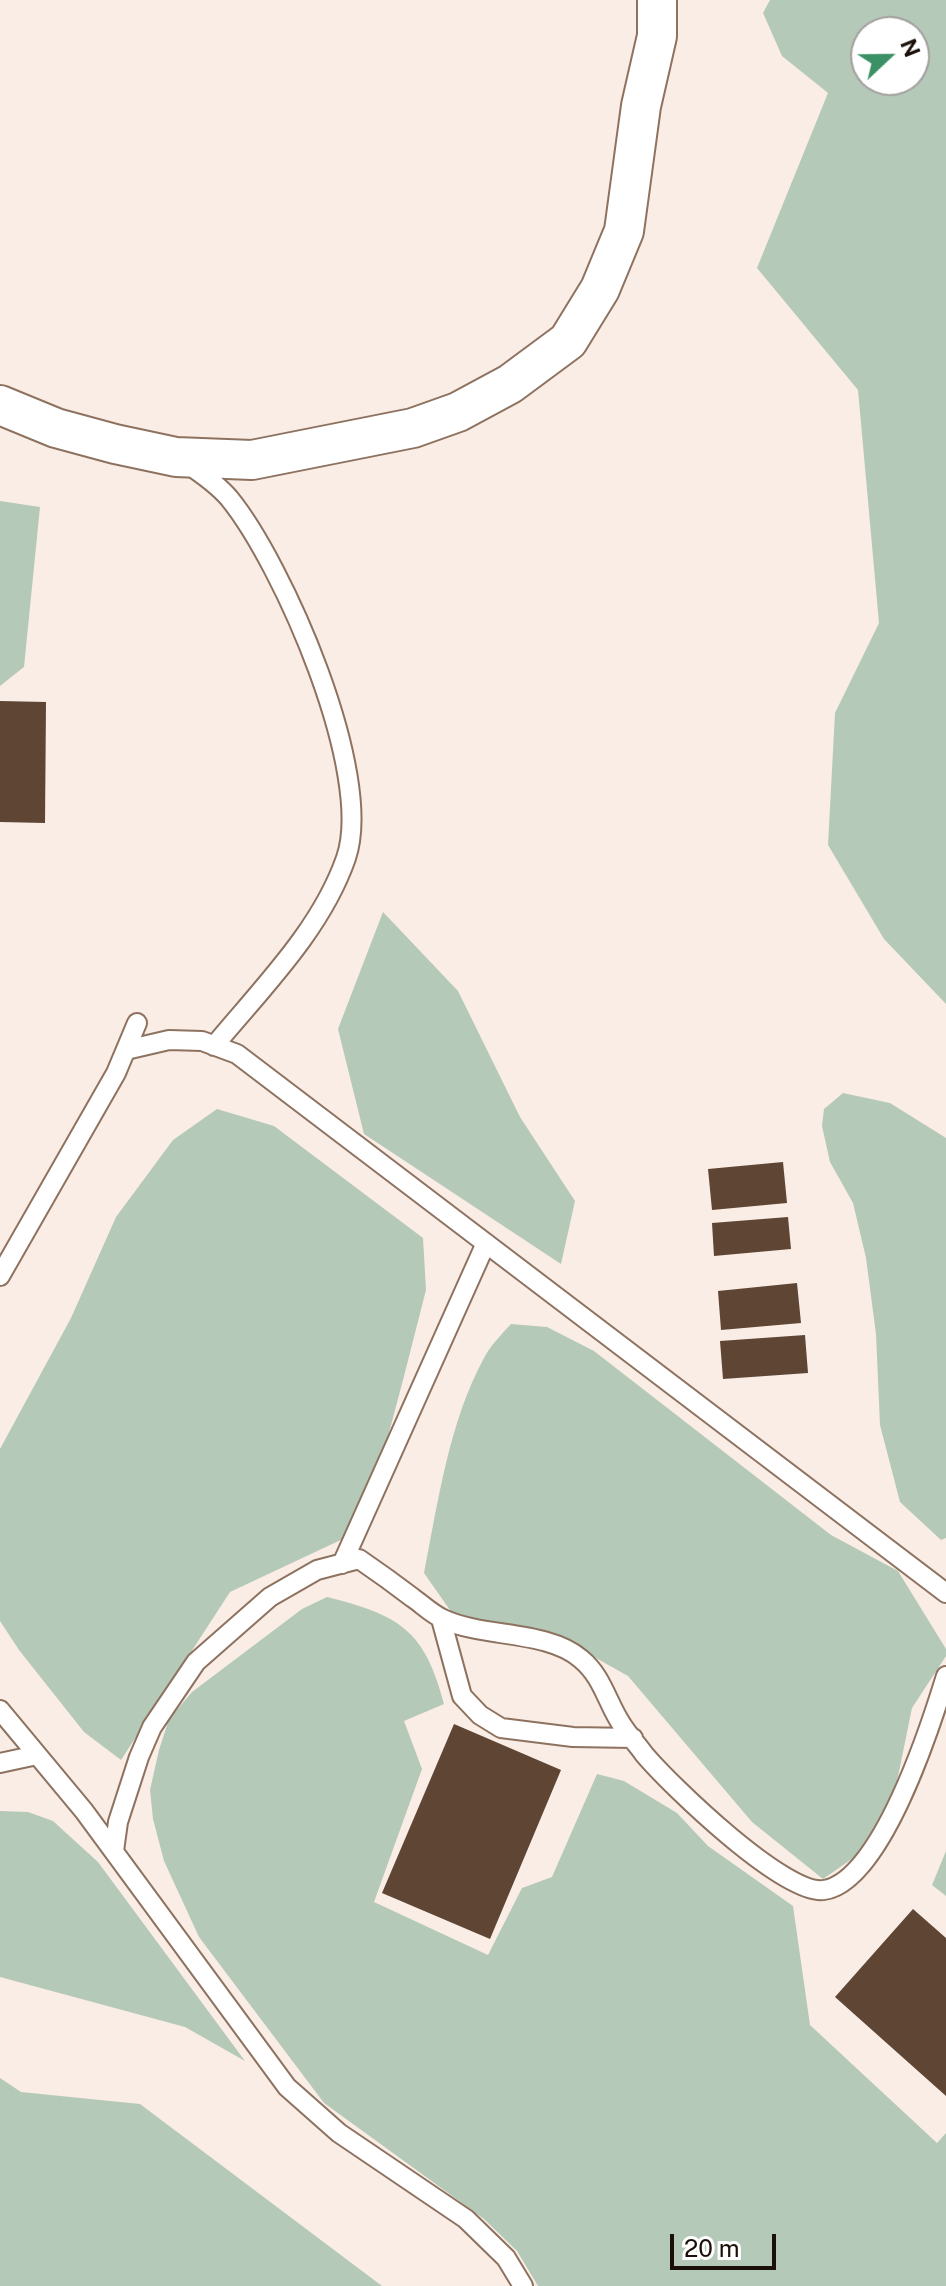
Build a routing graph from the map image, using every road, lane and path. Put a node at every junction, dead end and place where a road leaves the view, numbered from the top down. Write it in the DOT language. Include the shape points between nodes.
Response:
graph roads {
  1 [pos="657,0"];
  2 [pos="0,405"];
  3 [pos="176,457"];
  4 [pos="137,1023"];
  5 [pos="214,1046"];
  6 [pos="126,1050"];
  7 [pos="486,1243"];
  8 [pos="0,1276"];
  9 [pos="342,1564"];
  10 [pos="946,1593"];
  11 [pos="441,1619"];
  12 [pos="946,1676"];
  13 [pos="0,1710"];
  14 [pos="633,1738"];
  15 [pos="37,1755"];
  16 [pos="0,1763"];
  17 [pos="114,1851"];
  18 [pos="523,2286"];
  1 -- 3 [label="street" via="657,36 641,106 624,231 600,289 568,341 510,384 458,412 413,428 252,460"];
  2 -- 3 [label="street" via="56,428"];
  3 -- 5 [label="lane" via="227,496 260,542 289,602 336,720 352,827 325,905"];
  4 -- 6 [label="lane"];
  5 -- 6 [label="lane" via="169,1040"];
  5 -- 7 [label="lane" via="237,1054"];
  6 -- 8 [label="lane"];
  7 -- 9 [label="lane"];
  7 -- 10 [label="lane"];
  9 -- 11 [label="lane" via="359,1559"];
  9 -- 17 [label="lane" via="317,1570 270,1597 196,1662 147,1737"];
  11 -- 14 [label="lane" via="552,1644 580,1657 603,1684"];
  11 -- 14 [label="lane" via="462,1696 491,1722 535,1733"];
  12 -- 14 [label="lane" via="894,1816 860,1865 840,1884 824,1890 805,1888 736,1843"];
  13 -- 15 [label="lane"];
  15 -- 16 [label="lane"];
  15 -- 17 [label="lane"];
  17 -- 18 [label="lane" via="287,2087 339,2133 466,2219 506,2258"];
}
